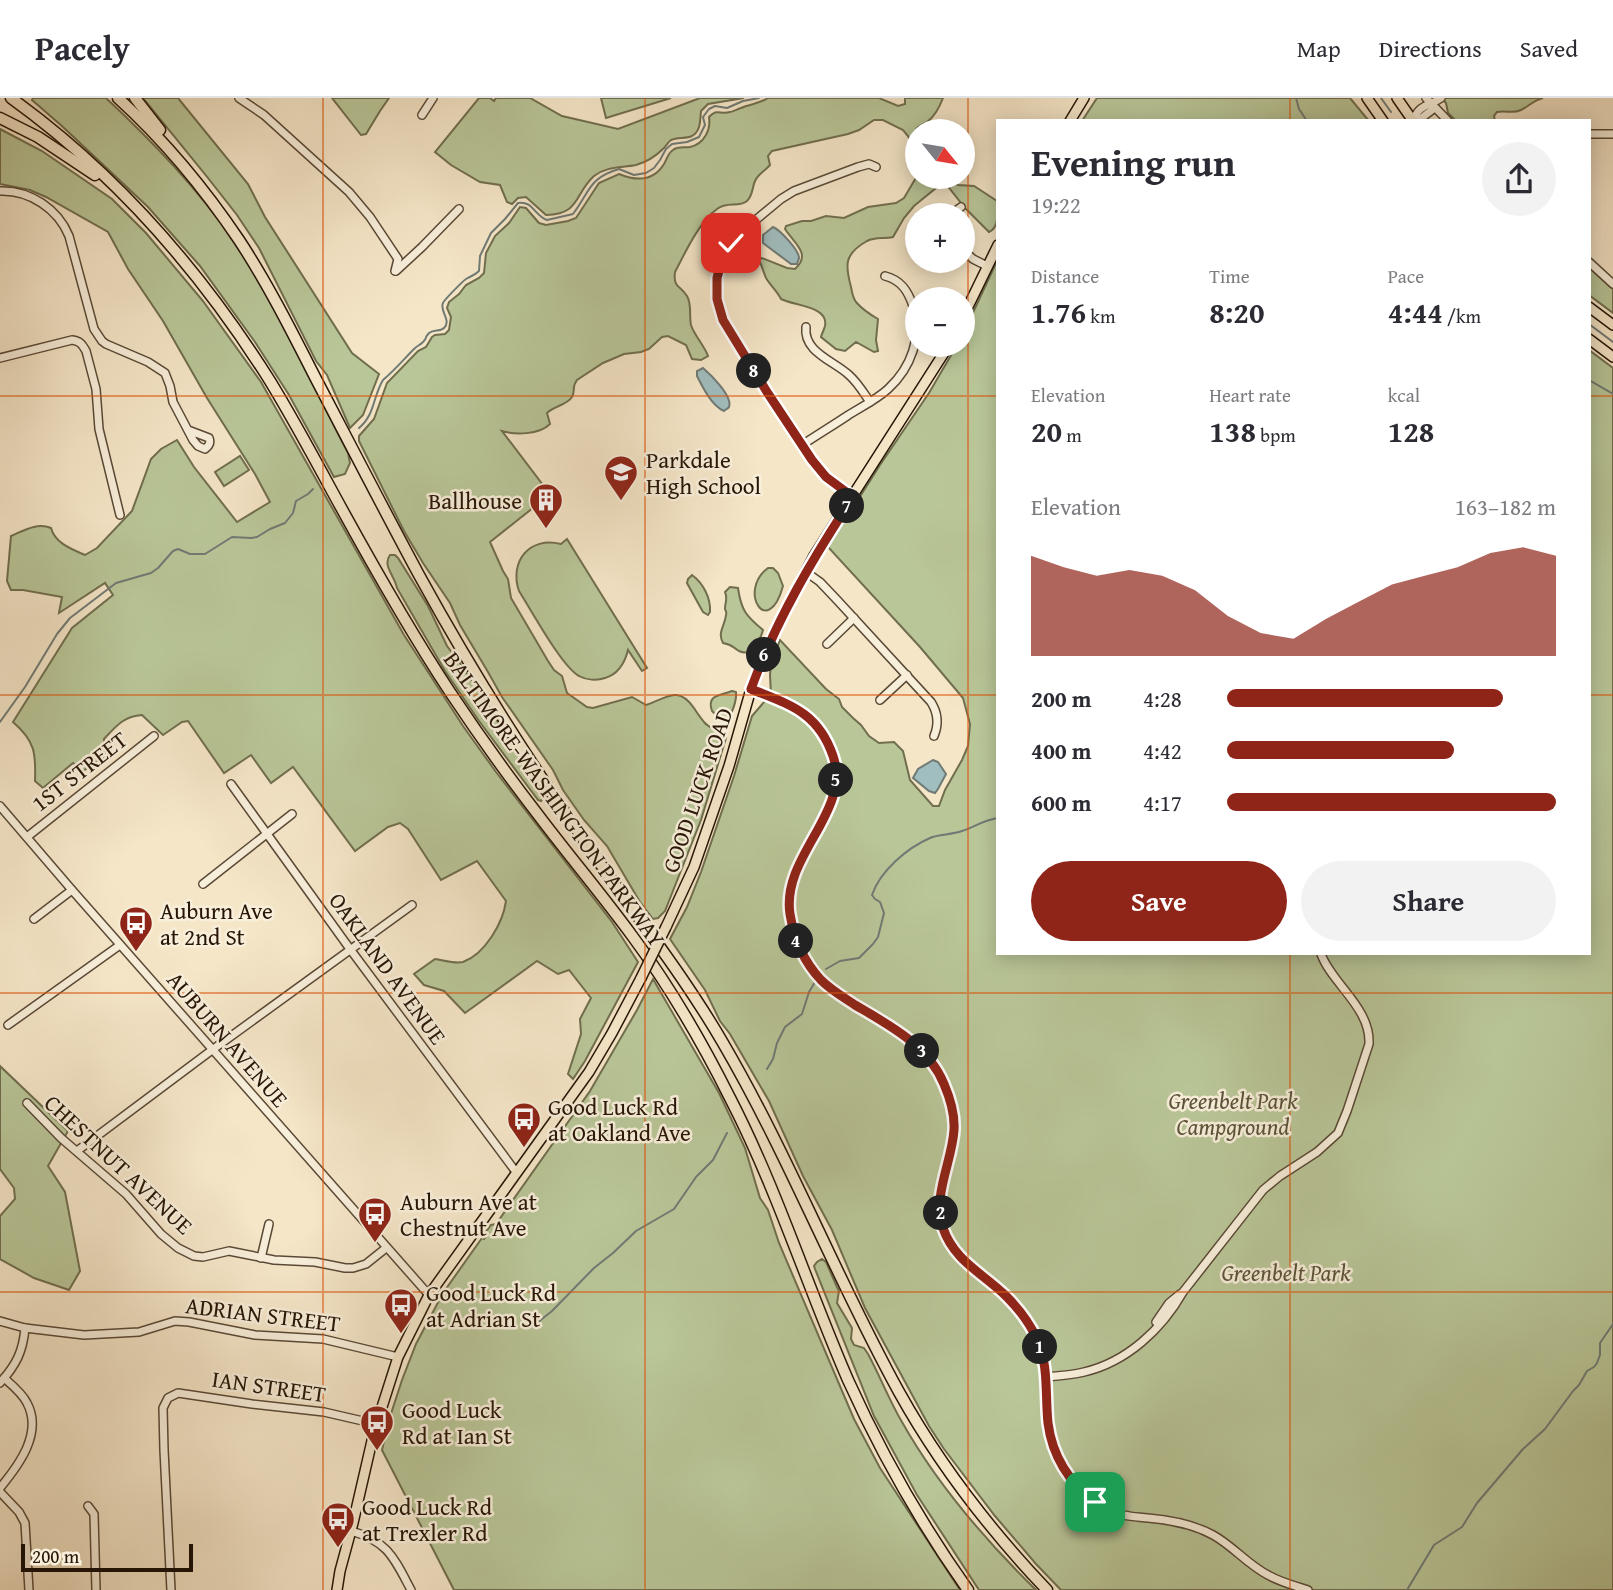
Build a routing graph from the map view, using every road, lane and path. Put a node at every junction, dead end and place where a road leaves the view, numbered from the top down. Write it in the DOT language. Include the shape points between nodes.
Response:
graph roads {
  1 [pos="11,98"];
  2 [pos="118,98"];
  3 [pos="135,98"];
  4 [pos="239,98"];
  5 [pos="433,98"];
  6 [pos="1084,98"];
  7 [pos="1367,98"];
  8 [pos="1397,98"];
  9 [pos="1441,98"];
  10 [pos="1429,101"];
  11 [pos="422,115"];
  12 [pos="0,118"];
  13 [pos="1071,119"];
  14 [pos="1382,119"];
  15 [pos="1412,119"];
  16 [pos="1414,119"];
  17 [pos="1446,119"];
  18 [pos="1591,134"];
  19 [pos="1613,134"];
  20 [pos="876,167"];
  21 [pos="199,185"];
  22 [pos="0,191"];
  23 [pos="458,209"];
  24 [pos="139,212"];
  25 [pos="996,249"];
  26 [pos="975,260"];
  27 [pos="1591,264"];
  28 [pos="987,267"];
  29 [pos="885,276"];
  30 [pos="1613,284"];
  31 [pos="975,292"];
  32 [pos="1591,308"];
  33 [pos="1613,325"];
  34 [pos="806,327"];
  35 [pos="1591,340"];
  36 [pos="941,357"];
  37 [pos="1613,357"];
  38 [pos="0,358"];
  39 [pos="870,402"];
  40 [pos="188,430"];
  41 [pos="802,445"];
  42 [pos="853,497"];
  43 [pos="120,515"];
  44 [pos="806,572"];
  45 [pos="854,618"];
  46 [pos="827,644"];
  47 [pos="906,675"];
  48 [pos="751,689"];
  49 [pos="880,700"];
  50 [pos="154,736"];
  51 [pos="934,736"];
  52 [pos="231,784"];
  53 [pos="0,806"];
  54 [pos="292,814"];
  55 [pos="267,834"];
  56 [pos="27,837"];
  57 [pos="203,884"];
  58 [pos="72,890"];
  59 [pos="412,905"];
  60 [pos="34,919"];
  61 [pos="120,945"];
  62 [pos="350,949"];
  63 [pos="1322,955"];
  64 [pos="8,1025"];
  65 [pos="212,1050"];
  66 [pos="27,1103"];
  67 [pos="77,1151"];
  68 [pos="516,1172"];
  69 [pos="269,1224"];
  70 [pos="386,1248"];
  71 [pos="261,1258"];
  72 [pos="429,1295"];
  73 [pos="0,1321"];
  74 [pos="26,1328"];
  75 [pos="398,1357"];
  76 [pos="1046,1377"];
  77 [pos="2,1380"];
  78 [pos="376,1424"];
  79 [pos="0,1490"];
  80 [pos="88,1506"];
  81 [pos="351,1531"];
  82 [pos="29,1590"];
  83 [pos="96,1590"];
  84 [pos="171,1590"];
  85 [pos="337,1590"];
  86 [pos="411,1590"];
  87 [pos="968,1590"];
  88 [pos="1047,1590"];
  89 [pos="1308,1590"];
  1 -- 24 [label="highway, BALTIMORE-WASHINGTON PARKWAY" via="80,153"];
  2 -- 21 [label="highway, BALTIMORE-WASHINGTON PARKWAY"];
  3 -- 21 [label="highway"];
  4 -- 23 [label="street" via="349,192 398,259 396,271"];
  5 -- 11 [label="street"];
  6 -- 13 [label="main road"];
  7 -- 14 [label="main road"];
  8 -- 15 [label="main road"];
  9 -- 10 [label="street"];
  10 -- 16 [label="street"];
  10 -- 17 [label="street"];
  12 -- 24 [label="highway" via="73,160"];
  18 -- 19 [label="street"];
  20 -- 41 [label="street" via="858,167 781,199 734,238 719,270 717,299 723,320"];
  21 -- 88 [label="highway, BALTIMORE-WASHINGTON PARKWAY" via="270,291 442,616 492,699 723,1043 921,1429 971,1502"];
  22 -- 40 [label="street" via="32,197 63,222 98,336 165,373"];
  24 -- 87 [label="highway, BALTIMORE-WASHINGTON PARKWAY" via="206,289 251,352 443,682 502,768 635,940 680,1008 752,1144 864,1415 905,1491"];
  25 -- 28 [label="main road"];
  26 -- 28 [label="street"];
  27 -- 30 [label="street"];
  28 -- 31 [label="main road"];
  29 -- 39 [label="street" via="900,283 908,294 916,317 916,338 899,377"];
  32 -- 33 [label="main road"];
  34 -- 39 [label="street" via="812,346 849,374"];
  35 -- 37 [label="main road"];
  36 -- 42 [label="main road, GOOD LUCK ROAD"];
  38 -- 43 [label="street" via="72,340 83,345 96,388 99,429"];
  39 -- 41 [label="street"];
  41 -- 42 [label="street" via="826,477"];
  42 -- 44 [label="main road, GOOD LUCK ROAD"];
  44 -- 45 [label="street"];
  44 -- 48 [label="main road, GOOD LUCK ROAD"];
  45 -- 46 [label="street"];
  45 -- 47 [label="street"];
  47 -- 49 [label="street"];
  47 -- 51 [label="street" via="934,706"];
  48 -- 68 [label="main road, GOOD LUCK ROAD, bridge" via="694,867 666,927 589,1072"];
  48 -- 76 [label="street" via="807,715 828,741 834,761 834,792 792,879 789,909 796,940 821,981 908,1037 941,1076 950,1098 954,1129 940,1197 943,1228 962,1260 1007,1297 1027,1321"];
  50 -- 56 [label="street, 1ST STREET"];
  52 -- 55 [label="street, OAKLAND AVENUE"];
  53 -- 56 [label="street, AUBURN AVENUE"];
  54 -- 55 [label="street"];
  55 -- 57 [label="street"];
  55 -- 62 [label="street, OAKLAND AVENUE"];
  56 -- 58 [label="street, AUBURN AVENUE"];
  58 -- 60 [label="street"];
  58 -- 61 [label="street, AUBURN AVENUE"];
  59 -- 62 [label="street"];
  61 -- 64 [label="street"];
  61 -- 65 [label="street, AUBURN AVENUE"];
  62 -- 65 [label="street"];
  62 -- 68 [label="street, OAKLAND AVENUE"];
  63 -- 76 [label="street" via="1353,1000 1369,1036 1338,1133 1264,1190 1174,1307 1132,1351 1085,1372"];
  65 -- 67 [label="street"];
  65 -- 70 [label="street, AUBURN AVENUE"];
  66 -- 67 [label="street, CHESTNUT AVENUE"];
  67 -- 71 [label="street, CHESTNUT AVENUE" via="178,1248 198,1257 229,1251"];
  68 -- 72 [label="main road, GOOD LUCK ROAD"];
  69 -- 71 [label="street"];
  70 -- 71 [label="street, CHESTNUT AVENUE" via="353,1268"];
  70 -- 72 [label="street, AUBURN AVENUE"];
  72 -- 75 [label="main road, GOOD LUCK ROAD"];
  73 -- 74 [label="street, ADRIAN STREET"];
  74 -- 75 [label="street, ADRIAN STREET" via="107,1335 188,1322 255,1335 323,1339"];
  74 -- 77 [label="street" via="20,1356"];
  75 -- 78 [label="main road, GOOD LUCK ROAD"];
  76 -- 89 [label="street" via="1053,1443 1065,1471 1084,1494 1125,1515 1186,1523 1213,1534 1268,1576"];
  77 -- 79 [label="street" via="28,1404 33,1424 27,1449"];
  78 -- 81 [label="main road, GOOD LUCK ROAD"];
  78 -- 84 [label="street, IAN STREET" via="324,1412 178,1393 168,1398 163,1408"];
  79 -- 82 [label="street" via="25,1523"];
  80 -- 83 [label="street" via="94,1514"];
  81 -- 85 [label="main road, GOOD LUCK ROAD"];
  81 -- 86 [label="street" via="384,1546"];
}
